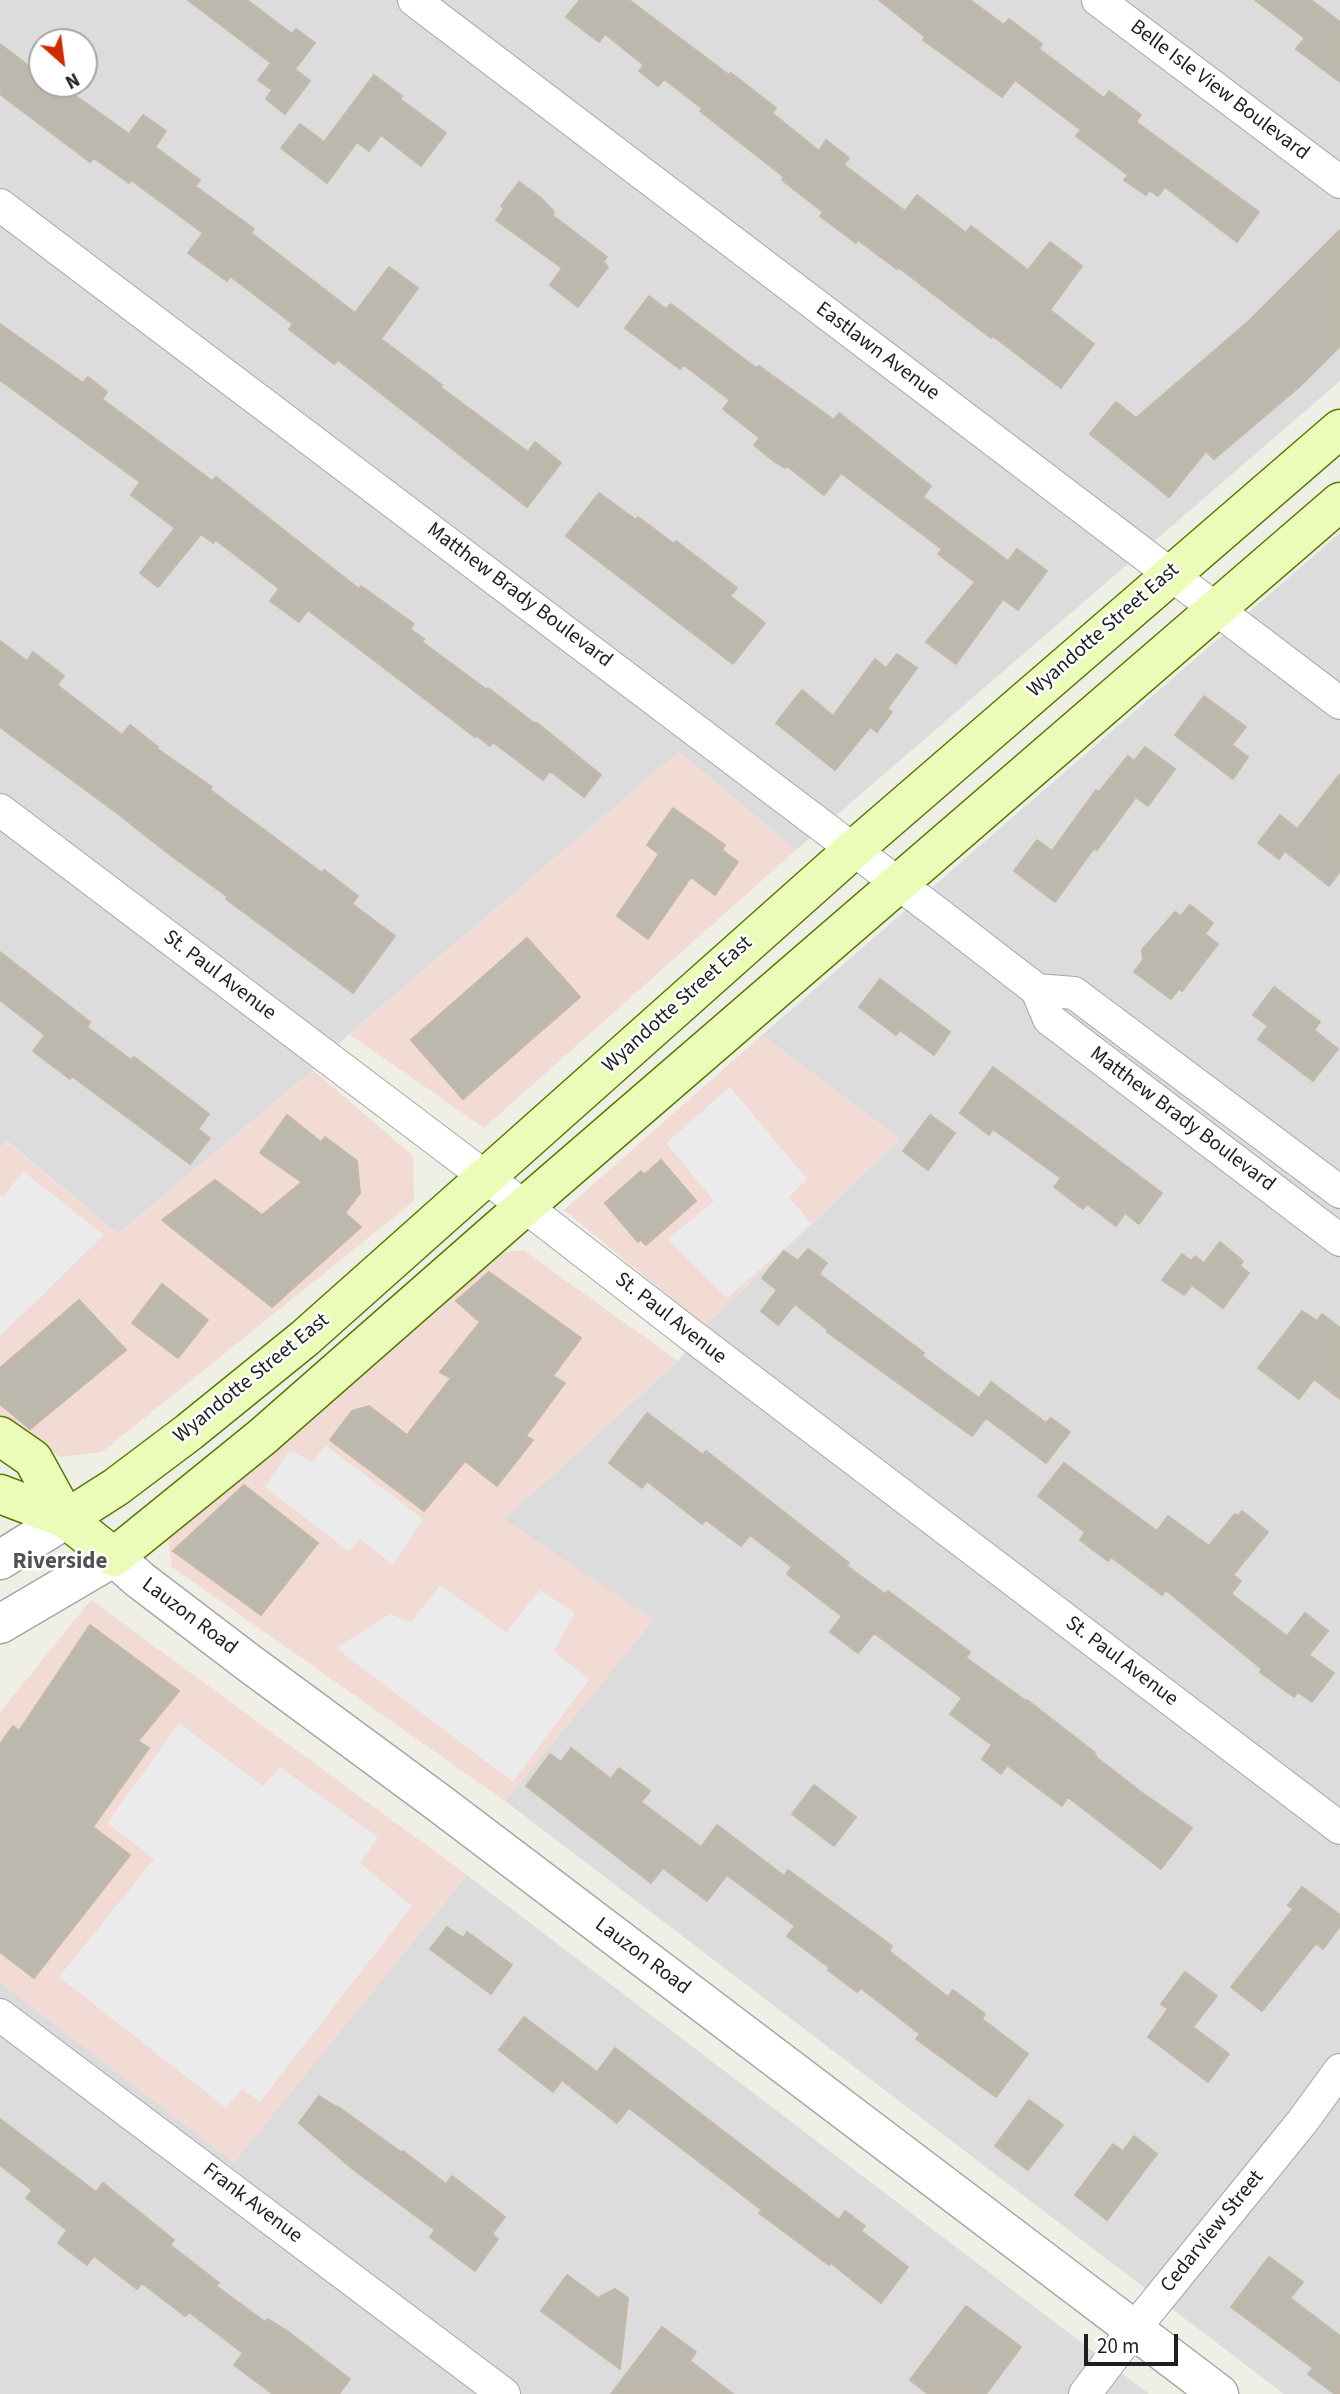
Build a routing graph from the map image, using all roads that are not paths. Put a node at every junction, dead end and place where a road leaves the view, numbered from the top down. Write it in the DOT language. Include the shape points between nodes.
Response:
graph roads {
  1 [pos="414,0"];
  2 [pos="1098,0"];
  3 [pos="1340,182"];
  4 [pos="0,205"];
  5 [pos="1340,429"];
  6 [pos="1340,502"];
  7 [pos="1170,575"];
  8 [pos="1215,610"];
  9 [pos="1340,703"];
  10 [pos="0,810"];
  11 [pos="854,849"];
  12 [pos="898,883"];
  13 [pos="1037,990"];
  14 [pos="484,1177"];
  15 [pos="1340,1192"];
  16 [pos="524,1207"];
  17 [pos="1340,1240"];
  18 [pos="0,1436"];
  19 [pos="0,1494"];
  20 [pos="66,1519"];
  21 [pos="114,1557"];
  22 [pos="0,1560"];
  23 [pos="0,1624"];
  24 [pos="1340,1828"];
  25 [pos="0,2015"];
  26 [pos="1340,2070"];
  27 [pos="1135,2329"];
  28 [pos="504,2394"];
  29 [pos="1085,2394"];
  30 [pos="1219,2394"];
  1 -- 7 [label="street, Eastlawn Avenue"];
  2 -- 3 [label="street, Belle Isle View Boulevard"];
  4 -- 11 [label="street, Matthew Brady Boulevard"];
  5 -- 7 [label="main road, Wyandotte Street East"];
  6 -- 8 [label="main road"];
  7 -- 8 [label="street, Eastlawn Avenue"];
  7 -- 11 [label="main road, Wyandotte Street East"];
  8 -- 9 [label="street, Eastlawn Avenue"];
  8 -- 12 [label="main road"];
  10 -- 14 [label="street, St. Paul Avenue"];
  11 -- 12 [label="street, Matthew Brady Boulevard"];
  11 -- 14 [label="main road, Wyandotte Street East"];
  12 -- 13 [label="street, Matthew Brady Boulevard"];
  12 -- 16 [label="main road"];
  13 -- 15 [label="street, Matthew Brady Boulevard" via="1074,993"];
  13 -- 17 [label="street, Matthew Brady Boulevard" via="1049,1019"];
  14 -- 16 [label="street, St. Paul Avenue"];
  14 -- 20 [label="main road, Wyandotte Street East" via="298,1344 127,1479"];
  16 -- 21 [label="main road" via="262,1437"];
  16 -- 24 [label="street, St. Paul Avenue"];
  18 -- 20 [label="main road, Lauzon Road" via="33,1459"];
  19 -- 20 [label="main road, Lauzon Road"];
  20 -- 21 [label="main road, Lauzon Road"];
  20 -- 22 [label="street, Wyandotte Street East"];
  21 -- 23 [label="street"];
  21 -- 27 [label="street, Lauzon Road"];
  25 -- 28 [label="street, Frank Avenue"];
  26 -- 27 [label="street, Cedarview Street"];
  27 -- 29 [label="street, Cedarview Street"];
  27 -- 30 [label="street, Lauzon Road"];
}
